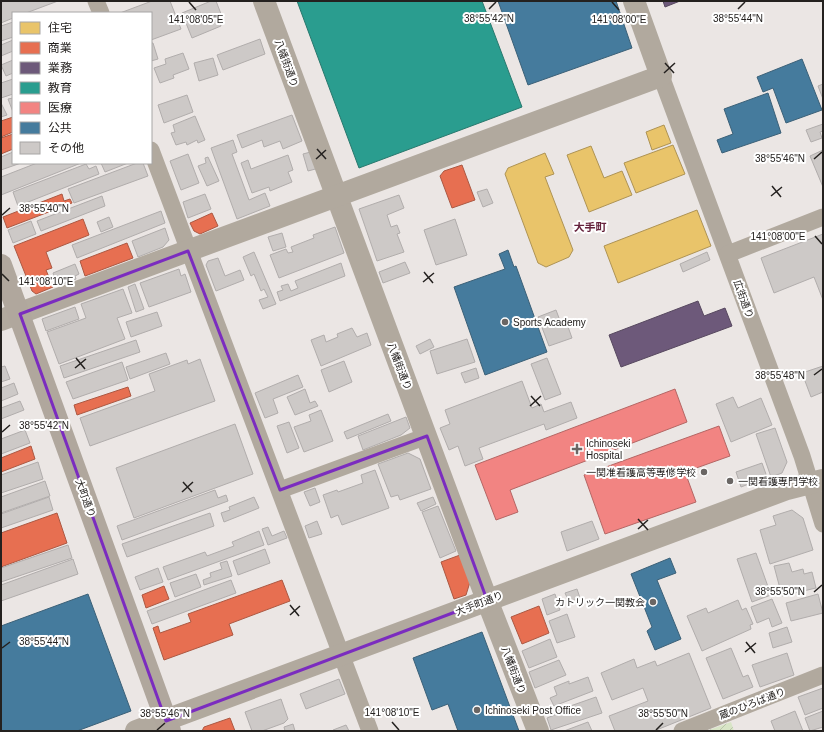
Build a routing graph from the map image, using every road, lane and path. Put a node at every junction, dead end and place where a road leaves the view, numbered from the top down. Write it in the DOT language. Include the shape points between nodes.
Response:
graph roads {
  1 [pos="96,1"];
  2 [pos="264,1"];
  3 [pos="634,1"];
  4 [pos="101,12"];
  5 [pos="661,76"];
  6 [pos="152,153"];
  7 [pos="336,196"];
  8 [pos="823,217"];
  9 [pos="188,251"];
  10 [pos="728,254"];
  11 [pos="1,265"];
  12 [pos="10,317"];
  13 [pos="427,436"];
  14 [pos="817,481"];
  15 [pos="280,490"];
  16 [pos="823,524"];
  17 [pos="487,600"];
  18 [pos="341,656"];
  19 [pos="823,675"];
  20 [pos="168,726"];
  21 [pos="136,731"];
  22 [pos="370,731"];
  23 [pos="538,731"];
  24 [pos="682,731"];
  1 -- 4 [label="street"];
  2 -- 7 [label="street, 八幡街通り"];
  3 -- 5 [label="street"];
  5 -- 7 [label="street"];
  5 -- 10 [label="street, 広街通り"];
  6 -- 9 [label="street"];
  7 -- 9 [label="street"];
  7 -- 13 [label="street, 八幡街通り"];
  8 -- 10 [label="street"];
  9 -- 12 [label="street"];
  9 -- 15 [label="street"];
  10 -- 14 [label="street, 広街通り"];
  11 -- 12 [label="main road, 大町通り"];
  12 -- 20 [label="main road, 大町通り"];
  13 -- 15 [label="street"];
  13 -- 17 [label="street, 八幡街通り"];
  14 -- 16 [label="street, 広街通り"];
  14 -- 17 [label="street, 大手町通り" via="787,489"];
  15 -- 18 [label="street"];
  17 -- 18 [label="street, 大手町通り"];
  17 -- 23 [label="street, 八幡街通り"];
  18 -- 20 [label="street, 大手町通り"];
  18 -- 22 [label="street"];
  19 -- 24 [label="street, 蔵のひろば通り"];
  20 -- 21 [label="street, 大手町通り"];
}
